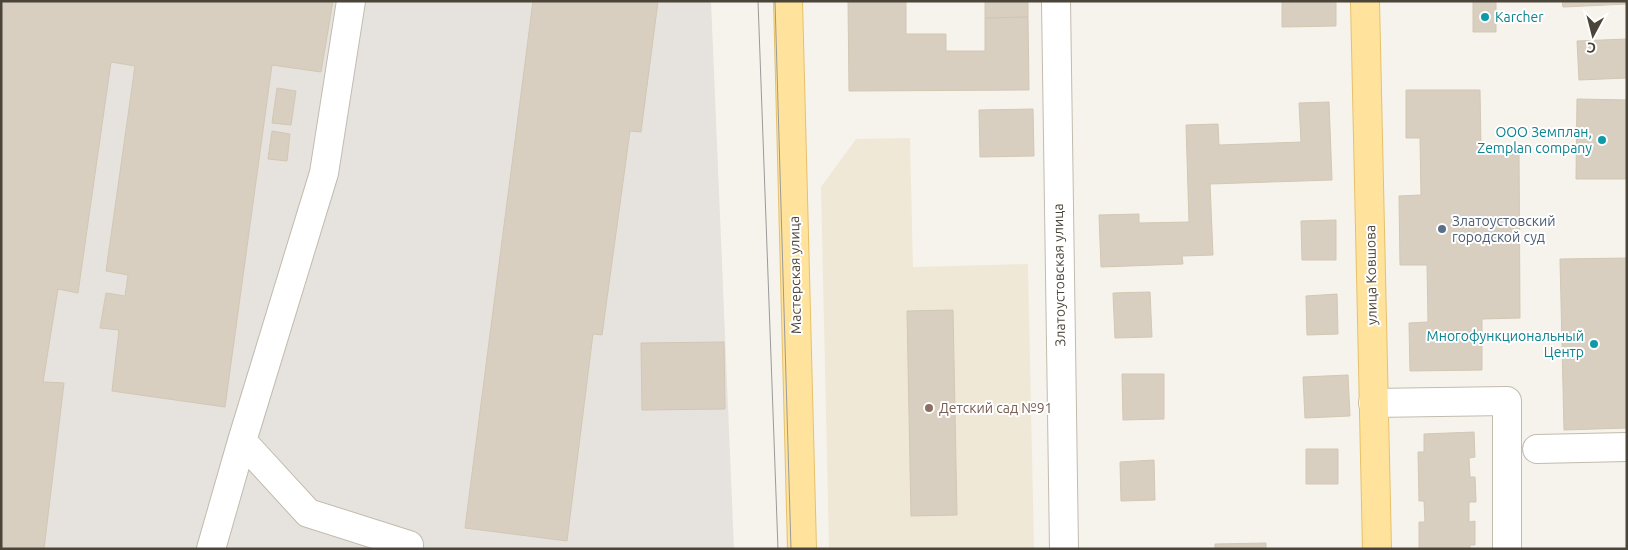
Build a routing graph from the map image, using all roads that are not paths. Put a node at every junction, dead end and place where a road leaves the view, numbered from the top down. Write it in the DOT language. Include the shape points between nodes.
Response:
graph roads {
  1 [pos="351,1"];
  2 [pos="788,1"];
  3 [pos="1056,1"];
  4 [pos="1365,1"];
  5 [pos="1373,403"];
  6 [pos="242,441"];
  7 [pos="1627,447"];
  8 [pos="1537,449"];
  9 [pos="410,545"];
  10 [pos="211,549"];
  11 [pos="802,549"];
  12 [pos="1064,549"];
  13 [pos="1378,549"];
  14 [pos="1508,549"];
  1 -- 6 [label="street" via="324,173"];
  2 -- 11 [label="main road, Мастерская улица"];
  3 -- 12 [label="street, Златоустовская улица"];
  4 -- 5 [label="main road, улица Ковшова"];
  5 -- 13 [label="main road, улица Ковшова"];
  5 -- 14 [label="street" via="1507,401"];
  6 -- 9 [label="street" via="308,513"];
  6 -- 10 [label="street"];
  7 -- 8 [label="street"];
}
